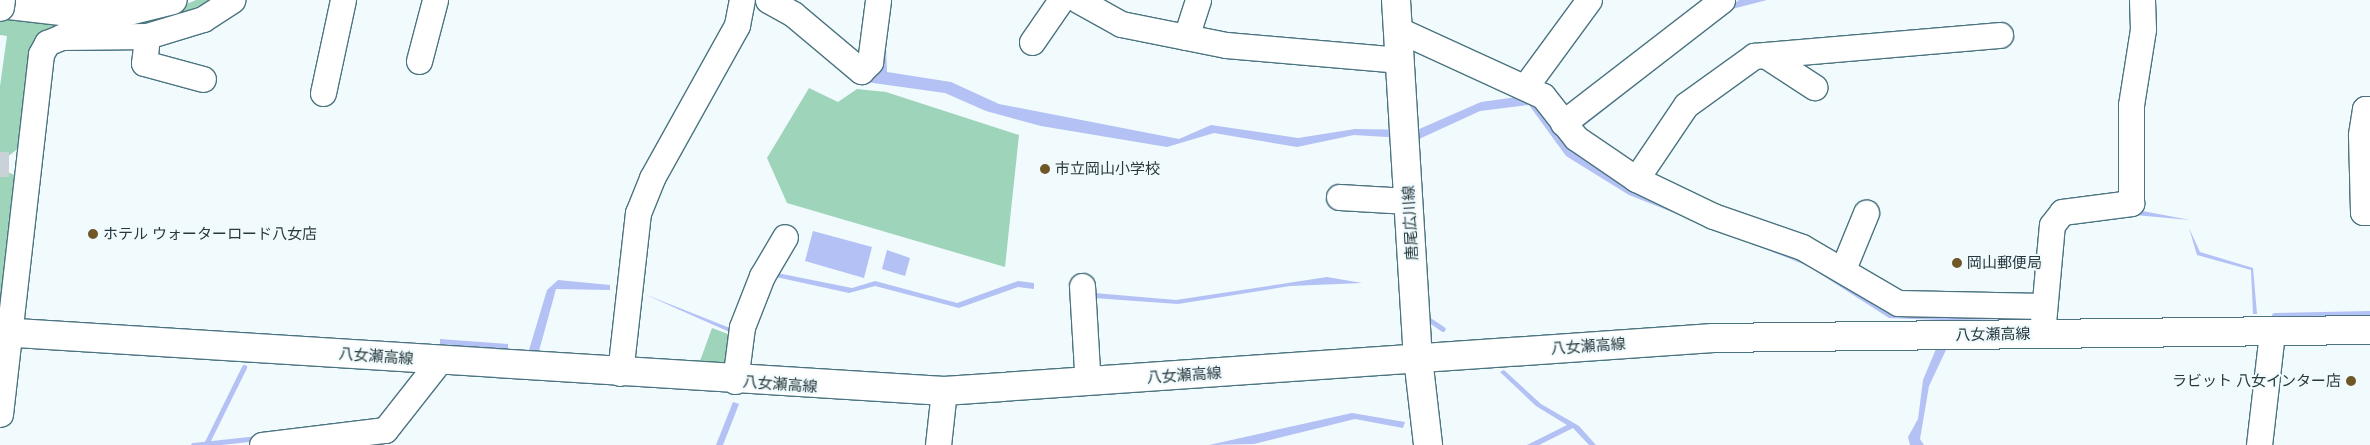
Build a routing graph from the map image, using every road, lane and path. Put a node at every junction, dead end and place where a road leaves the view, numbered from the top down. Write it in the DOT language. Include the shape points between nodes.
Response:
graph roads {
  1 [pos="1,0"];
  2 [pos="173,0"];
  3 [pos="232,0"];
  4 [pos="343,0"];
  5 [pos="435,0"];
  6 [pos="742,0"];
  7 [pos="768,0"];
  8 [pos="878,0"];
  9 [pos="1061,0"];
  10 [pos="1078,0"];
  11 [pos="1198,0"];
  12 [pos="1396,0"];
  13 [pos="1589,0"];
  14 [pos="1722,0"];
  15 [pos="2142,0"];
  16 [pos="0,6"];
  17 [pos="1399,30"];
  18 [pos="2000,35"];
  19 [pos="147,36"];
  20 [pos="1186,37"];
  21 [pos="1032,42"];
  22 [pos="1765,55"];
  23 [pos="1400,60"];
  24 [pos="419,61"];
  25 [pos="202,79"];
  26 [pos="1524,87"];
  27 [pos="1814,87"];
  28 [pos="323,93"];
  29 [pos="2370,109"];
  30 [pos="1563,123"];
  31 [pos="1636,179"];
  32 [pos="1339,196"];
  33 [pos="1408,201"];
  34 [pos="2370,212"];
  35 [pos="1866,213"];
  36 [pos="785,237"];
  37 [pos="1843,269"];
  38 [pos="1082,286"];
  39 [pos="1922,317"];
  40 [pos="2043,318"];
  41 [pos="2370,330"];
  42 [pos="5,332"];
  43 [pos="2272,332"];
  44 [pos="1418,358"];
  45 [pos="440,360"];
  46 [pos="1086,370"];
  47 [pos="620,373"];
  48 [pos="735,381"];
  49 [pos="944,391"];
  50 [pos="0,414"];
  51 [pos="262,445"];
  52 [pos="938,445"];
  53 [pos="1428,445"];
  54 [pos="2258,445"];
  1 -- 16 [label="main road, bridge"];
  2 -- 16 [label="main road" via="125,12 87,14"];
  3 -- 19 [label="street" via="203,19"];
  4 -- 28 [label="street"];
  5 -- 24 [label="street"];
  6 -- 47 [label="street" via="737,25 652,178 638,213"];
  7 -- 8 [label="street" via="793,14 861,71 870,62"];
  9 -- 21 [label="street"];
  10 -- 20 [label="street" via="1121,24"];
  11 -- 20 [label="street"];
  12 -- 17 [label="main road, 唐尾広川線"];
  13 -- 26 [label="street"];
  14 -- 30 [label="street"];
  15 -- 40 [label="street" via="2143,30 2131,105 2131,204 2062,212 2052,225"];
  17 -- 23 [label="main road, 唐尾広川線"];
  17 -- 26 [label="street"];
  18 -- 22 [label="street"];
  19 -- 25 [label="street" via="144,63"];
  19 -- 42 [label="street" via="61,37 47,43 41,54 19,164"];
  20 -- 23 [label="street" via="1226,45"];
  22 -- 27 [label="street"];
  22 -- 31 [label="street" via="1754,56 1686,105"];
  23 -- 33 [label="main road, 唐尾広川線"];
  26 -- 30 [label="street" via="1543,96"];
  29 -- 34 [label="street" via="2365,108 2361,135 2363,212"];
  30 -- 31 [label="street" via="1576,138"];
  31 -- 37 [label="street" via="1713,216 1802,247"];
  32 -- 33 [label="street"];
  33 -- 44 [label="main road, 唐尾広川線"];
  35 -- 37 [label="street"];
  36 -- 48 [label="street" via="762,276 742,327"];
  37 -- 39 [label="street"];
  38 -- 46 [label="street"];
  39 -- 40 [label="main road, 八女瀬高線"];
  39 -- 44 [label="main road, 八女瀬高線" via="1713,338"];
  40 -- 43 [label="main road, 八女瀬高線"];
  41 -- 43 [label="main road, 八女瀬高線"];
  42 -- 45 [label="main road, 八女瀬高線"];
  42 -- 50 [label="street"];
  43 -- 54 [label="street"];
  44 -- 49 [label="main road, 八女瀬高線"];
  44 -- 53 [label="main road, 唐尾広川線"];
  45 -- 47 [label="main road, 八女瀬高線"];
  45 -- 51 [label="street" via="384,430"];
  47 -- 48 [label="main road, 八女瀬高線"];
  48 -- 49 [label="main road, 八女瀬高線"];
  49 -- 52 [label="street"];
}
